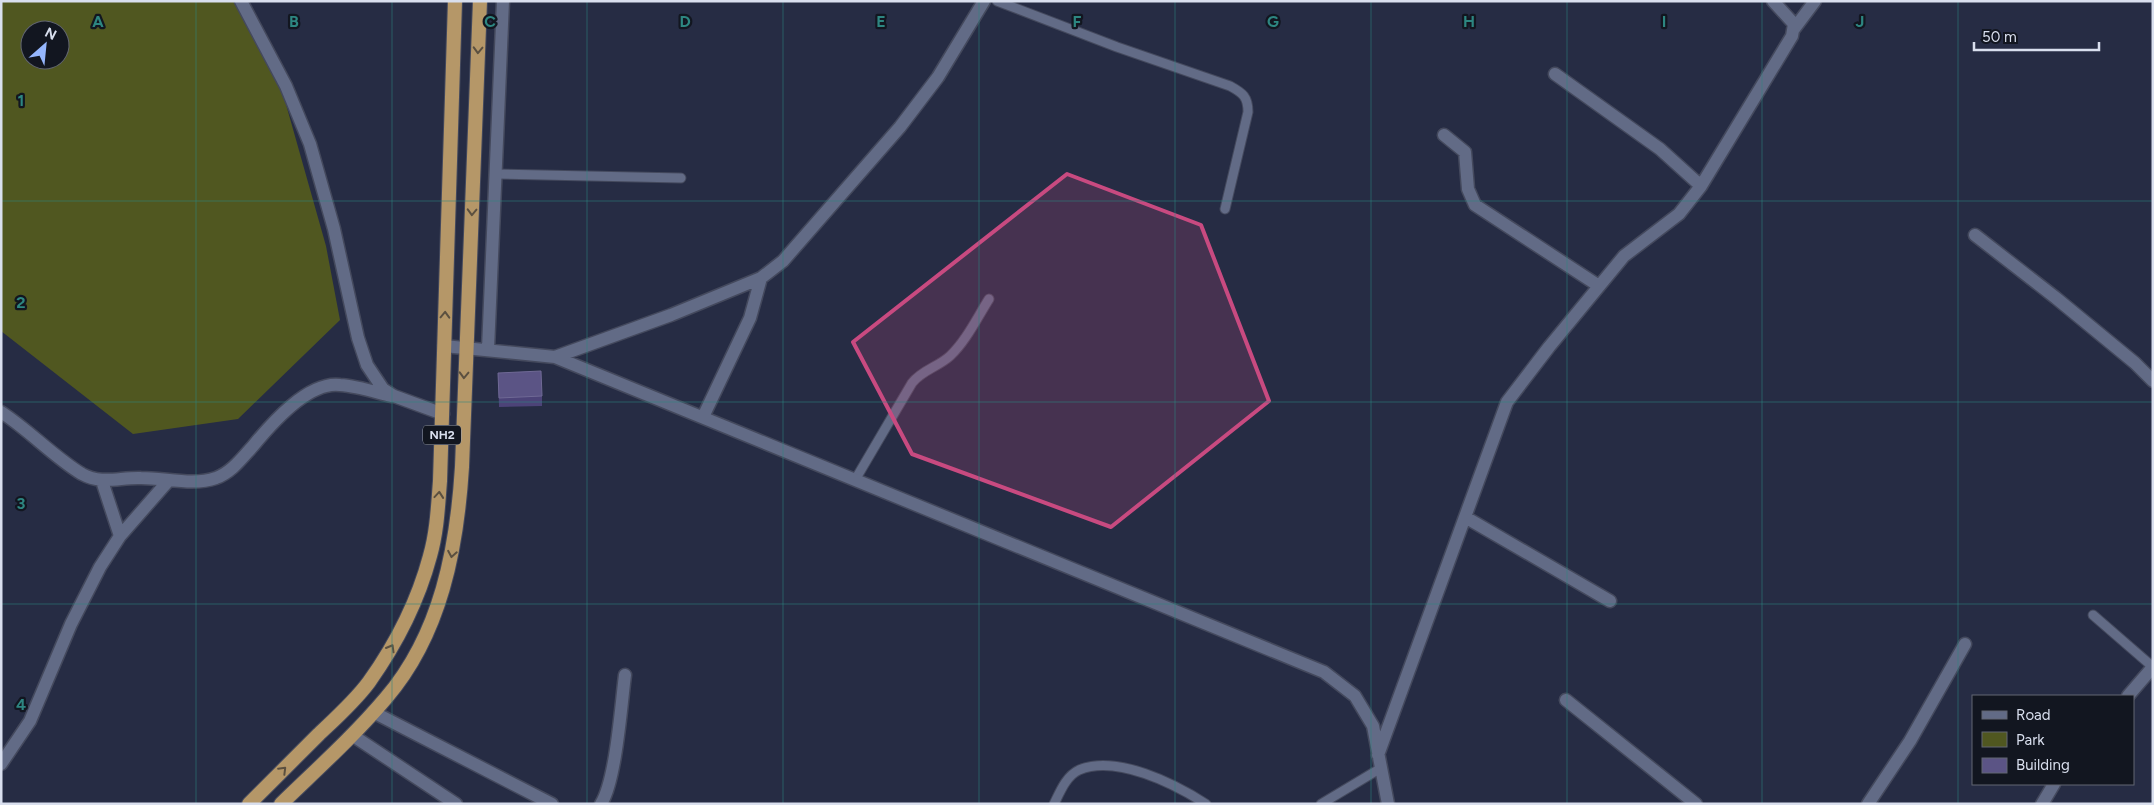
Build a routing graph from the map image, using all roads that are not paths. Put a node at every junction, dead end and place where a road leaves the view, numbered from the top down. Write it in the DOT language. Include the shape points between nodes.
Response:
graph roads {
  1 [pos="241,1"];
  2 [pos="455,1"];
  3 [pos="480,1"];
  4 [pos="503,1"];
  5 [pos="984,1"];
  6 [pos="997,1"];
  7 [pos="1772,1"];
  8 [pos="1814,1"];
  9 [pos="1794,29"];
  10 [pos="1555,74"];
  11 [pos="1444,136"];
  12 [pos="496,174"];
  13 [pos="681,178"];
  14 [pos="1702,186"];
  15 [pos="1225,209"];
  16 [pos="1976,236"];
  17 [pos="761,278"];
  18 [pos="1598,286"];
  19 [pos="989,299"];
  20 [pos="444,346"];
  21 [pos="465,347"];
  22 [pos="488,349"];
  23 [pos="555,357"];
  24 [pos="2153,382"];
  25 [pos="394,396"];
  26 [pos="1,412"];
  27 [pos="443,414"];
  28 [pos="703,417"];
  29 [pos="169,480"];
  30 [pos="855,480"];
  31 [pos="102,482"];
  32 [pos="1465,517"];
  33 [pos="120,536"];
  34 [pos="1610,601"];
  35 [pos="2093,615"];
  36 [pos="1964,644"];
  37 [pos="2153,667"];
  38 [pos="625,675"];
  39 [pos="2129,695"];
  40 [pos="1566,700"];
  41 [pos="373,712"];
  42 [pos="352,735"];
  43 [pos="1378,754"];
  44 [pos="1,764"];
  45 [pos="1381,768"];
  46 [pos="2053,785"];
  47 [pos="249,804"];
  48 [pos="281,804"];
  49 [pos="456,804"];
  50 [pos="552,804"];
  51 [pos="601,804"];
  52 [pos="1054,804"];
  53 [pos="1206,804"];
  54 [pos="1322,804"];
  55 [pos="1388,804"];
  56 [pos="1696,804"];
  57 [pos="1868,804"];
  58 [pos="2042,804"];
  1 -- 25 [label="street" via="286,86 310,144 367,365 384,389"];
  20 -- 2 [label="highway, NH2, one-way"];
  3 -- 21 [label="highway, NH2, one-way"];
  4 -- 12 [label="street"];
  5 -- 17 [label="street" via="938,77 900,127 783,261"];
  6 -- 15 [label="lane" via="1242,93 1248,100 1248,112"];
  7 -- 9 [label="street" via="1789,16"];
  8 -- 9 [label="street"];
  9 -- 14 [label="street"];
  10 -- 14 [label="street" via="1660,149"];
  11 -- 18 [label="street" via="1465,152 1468,189 1475,205"];
  12 -- 13 [label="lane"];
  12 -- 22 [label="street"];
  14 -- 18 [label="street" via="1679,214 1624,256"];
  16 -- 24 [label="street" via="2135,363"];
  17 -- 23 [label="street"];
  17 -- 28 [label="street" via="744,332"];
  18 -- 32 [label="street" via="1507,402"];
  19 -- 30 [label="lane" via="956,350 912,383"];
  20 -- 21 [label="street"];
  20 -- 27 [label="highway, NH2"];
  21 -- 22 [label="street"];
  21 -- 41 [label="highway, NH2, one-way" via="460,504 440,602 416,652 387,697"];
  22 -- 23 [label="street"];
  23 -- 28 [label="street"];
  25 -- 27 [label="street"];
  25 -- 29 [label="street" via="338,384 321,388 288,408 235,466 218,477 202,482"];
  26 -- 31 [label="street" via="83,474"];
  47 -- 27 [label="highway, NH2, one-way" via="368,683 406,620 431,555 440,481"];
  28 -- 30 [label="street"];
  29 -- 31 [label="street" via="139,478"];
  29 -- 33 [label="street"];
  30 -- 43 [label="street" via="1324,672 1355,696 1373,726"];
  31 -- 33 [label="street"];
  32 -- 34 [label="street"];
  32 -- 43 [label="street"];
  33 -- 44 [label="street" via="71,624 30,721"];
  35 -- 37 [label="lane"];
  36 -- 57 [label="street" via="1910,741"];
  37 -- 39 [label="street"];
  38 -- 51 [label="street" via="610,779"];
  40 -- 56 [label="street"];
  41 -- 42 [label="highway, NH2"];
  41 -- 50 [label="street"];
  42 -- 48 [label="highway, NH2"];
  42 -- 49 [label="street"];
  43 -- 45 [label="street"];
  45 -- 54 [label="lane"];
  45 -- 55 [label="street"];
  46 -- 58 [label="street"];
  52 -- 53 [label="lane" via="1067,780 1078,771 1100,766 1154,776"];
}
